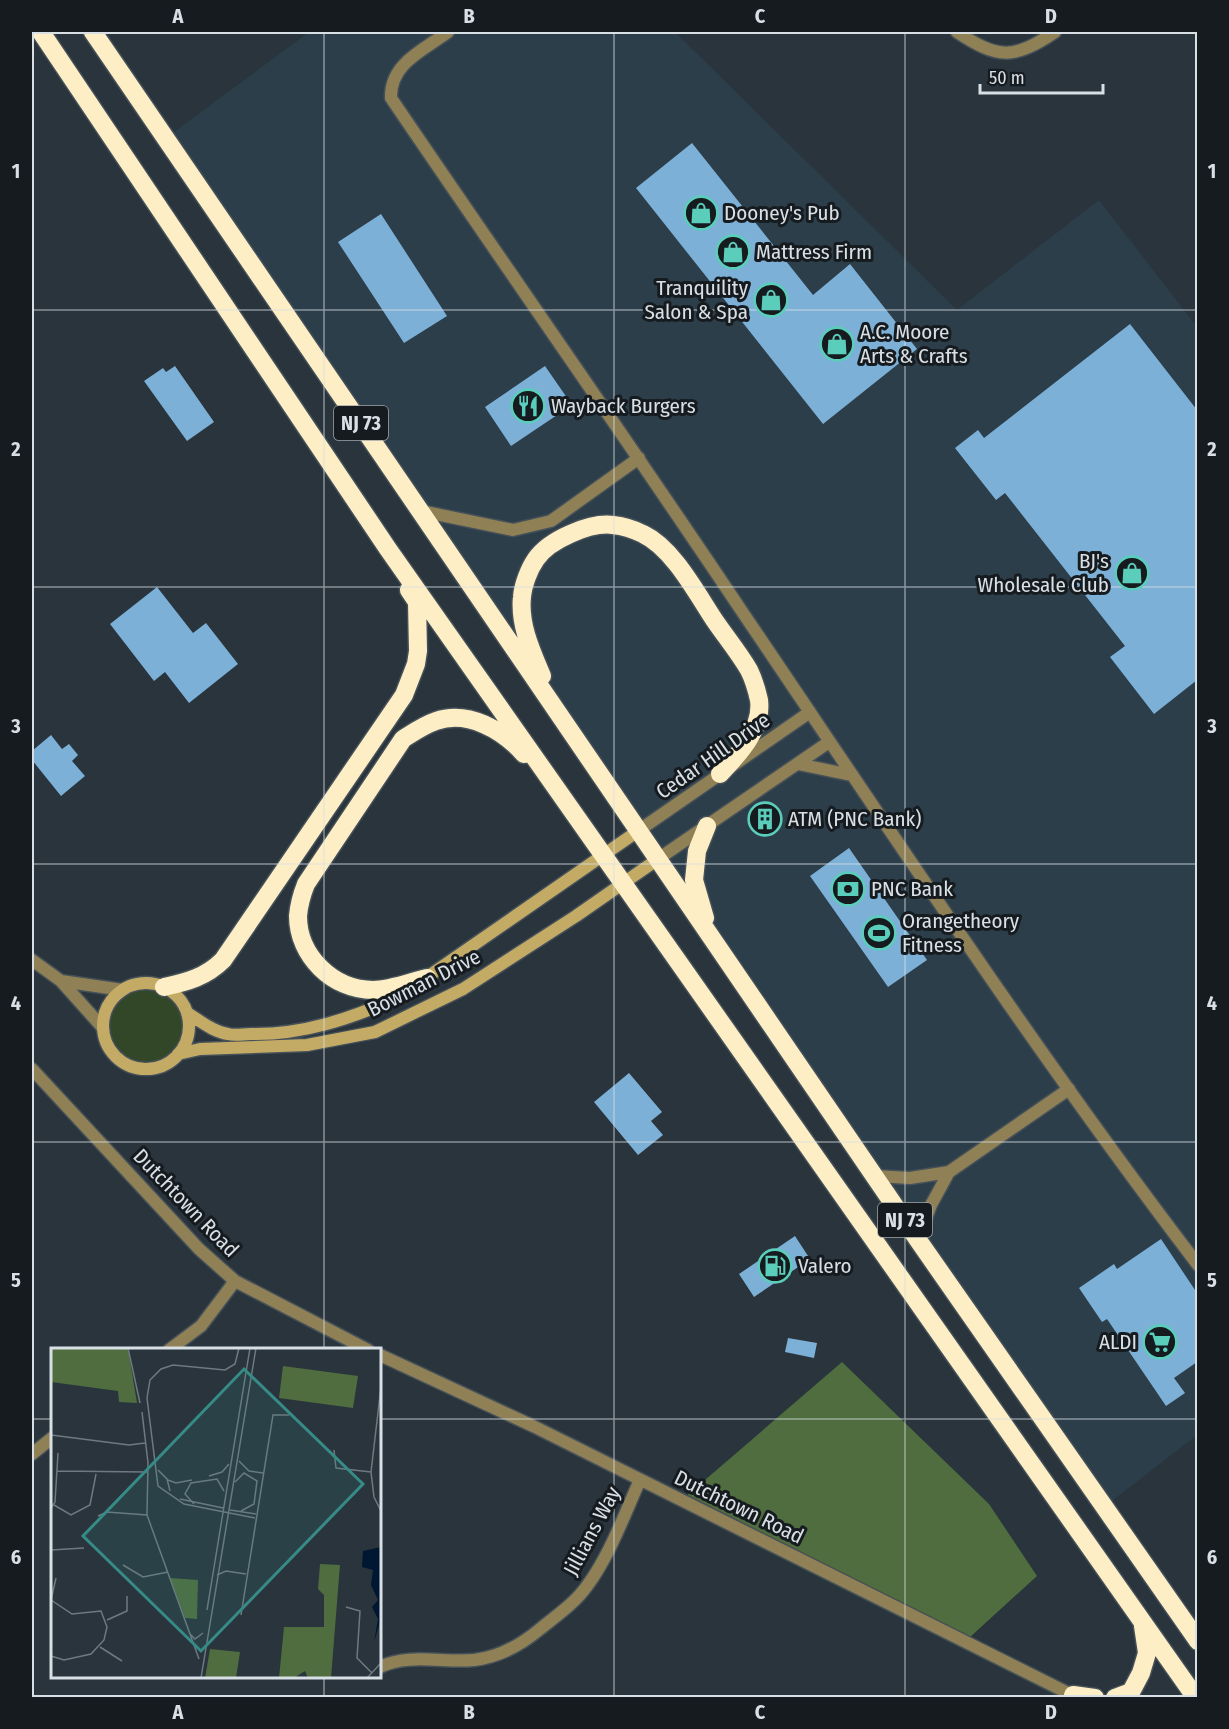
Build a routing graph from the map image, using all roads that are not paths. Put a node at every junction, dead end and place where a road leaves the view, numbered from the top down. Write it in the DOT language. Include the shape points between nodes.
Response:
graph roads {
  1 [pos="41,32"];
  2 [pos="93,32"];
  3 [pos="448,32"];
  4 [pos="957,32"];
  5 [pos="1055,32"];
  6 [pos="639,458"];
  7 [pos="421,511"];
  8 [pos="388,549"];
  9 [pos="555,709"];
  10 [pos="810,712"];
  11 [pos="829,742"];
  12 [pos="798,764"];
  13 [pos="720,774"];
  14 [pos="851,775"];
  15 [pos="564,798"];
  16 [pos="707,826"];
  17 [pos="638,831"];
  18 [pos="604,855"];
  19 [pos="658,860"];
  20 [pos="622,884"];
  21 [pos="709,932"];
  22 [pos="32,960"];
  23 [pos="427,978"];
  24 [pos="61,981"];
  25 [pos="164,987"];
  26 [pos="123,990"];
  27 [pos="187,1013"];
  28 [pos="104,1028"];
  29 [pos="178,1054"];
  30 [pos="32,1069"];
  31 [pos="1069,1089"];
  32 [pos="949,1172"];
  33 [pos="875,1176"];
  34 [pos="918,1240"];
  35 [pos="1197,1265"];
  36 [pos="235,1281"];
  37 [pos="171,1348"];
  38 [pos="364,1348"];
  39 [pos="381,1355"];
  40 [pos="51,1439"];
  41 [pos="32,1454"];
  42 [pos="640,1480"];
  43 [pos="1143,1621"];
  44 [pos="1197,1641"];
  45 [pos="381,1667"];
  46 [pos="1075,1696"];
  47 [pos="1095,1698"];
  48 [pos="1115,1698"];
  49 [pos="1196,1698"];
  1 -- 8 [label="highway, NJ 73"];
  2 -- 7 [label="highway, NJ 73"];
  3 -- 6 [label="street" via="400,67 394,76 391,98"];
  4 -- 5 [label="street" via="980,47 1005,53 1034,46"];
  6 -- 7 [label="street" via="551,520 513,530"];
  6 -- 10 [label="street"];
  7 -- 9 [label="highway, NJ 73"];
  8 -- 15 [label="highway, NJ 73"];
  8 -- 25 [label="highway" via="417,602 416,664 404,694 223,960 198,978"];
  9 -- 13 [label="highway" via="523,621 522,597 537,558 574,531 597,525 612,524 644,534 671,557 750,672 759,701 758,715 740,753"];
  9 -- 17 [label="highway, NJ 73"];
  10 -- 11 [label="street"];
  10 -- 13 [label="street, Cedar Hill Drive"];
  11 -- 12 [label="street"];
  11 -- 14 [label="street"];
  12 -- 14 [label="street"];
  12 -- 16 [label="street"];
  13 -- 17 [label="street, Cedar Hill Drive"];
  14 -- 31 [label="street"];
  15 -- 18 [label="highway, NJ 73"];
  15 -- 23 [label="highway" via="519,748 483,724 463,718 438,720 403,739 306,884 298,916 306,948 321,969 341,983 374,990"];
  16 -- 19 [label="street"];
  16 -- 21 [label="highway" via="697,850 694,880"];
  17 -- 18 [label="street, Bowman Drive"];
  17 -- 19 [label="highway, NJ 73"];
  18 -- 20 [label="highway, NJ 73"];
  18 -- 23 [label="street, Bowman Drive"];
  19 -- 20 [label="street, Bowman Drive"];
  19 -- 21 [label="highway, NJ 73"];
  20 -- 29 [label="street, Bowman Drive" via="463,989 375,1032 307,1044 200,1049"];
  20 -- 43 [label="highway, NJ 73"];
  21 -- 33 [label="highway, NJ 73"];
  22 -- 24 [label="street"];
  23 -- 27 [label="street, Bowman Drive" via="397,999 365,1012 273,1035 227,1034"];
  24 -- 26 [label="street"];
  24 -- 28 [label="street"];
  25 -- 26 [label="street" via="143,983"];
  25 -- 27 [label="street" via="176,995"];
  26 -- 28 [label="street" via="108,1006"];
  27 -- 29 [label="street" via="186,1039"];
  28 -- 29 [label="street" via="110,1049 132,1066 160,1066"];
  30 -- 36 [label="street, Dutchtown Road" via="199,1249"];
  31 -- 32 [label="street"];
  31 -- 35 [label="street"];
  32 -- 33 [label="street" via="910,1178"];
  32 -- 34 [label="street"];
  33 -- 34 [label="highway, NJ 73"];
  34 -- 44 [label="highway, NJ 73"];
  36 -- 37 [label="street" via="201,1326"];
  36 -- 38 [label="street, Dutchtown Road"];
  39 -- 42 [label="street, Dutchtown Road"];
  40 -- 41 [label="street"];
  42 -- 45 [label="street, Jillians Way" via="586,1588 532,1635 505,1652 488,1657 399,1660"];
  42 -- 46 [label="street, Dutchtown Road"];
  43 -- 48 [label="highway" via="1147,1653 1141,1674 1131,1692"];
  43 -- 49 [label="highway, NJ 73"];
  46 -- 47 [label="highway"];
}
